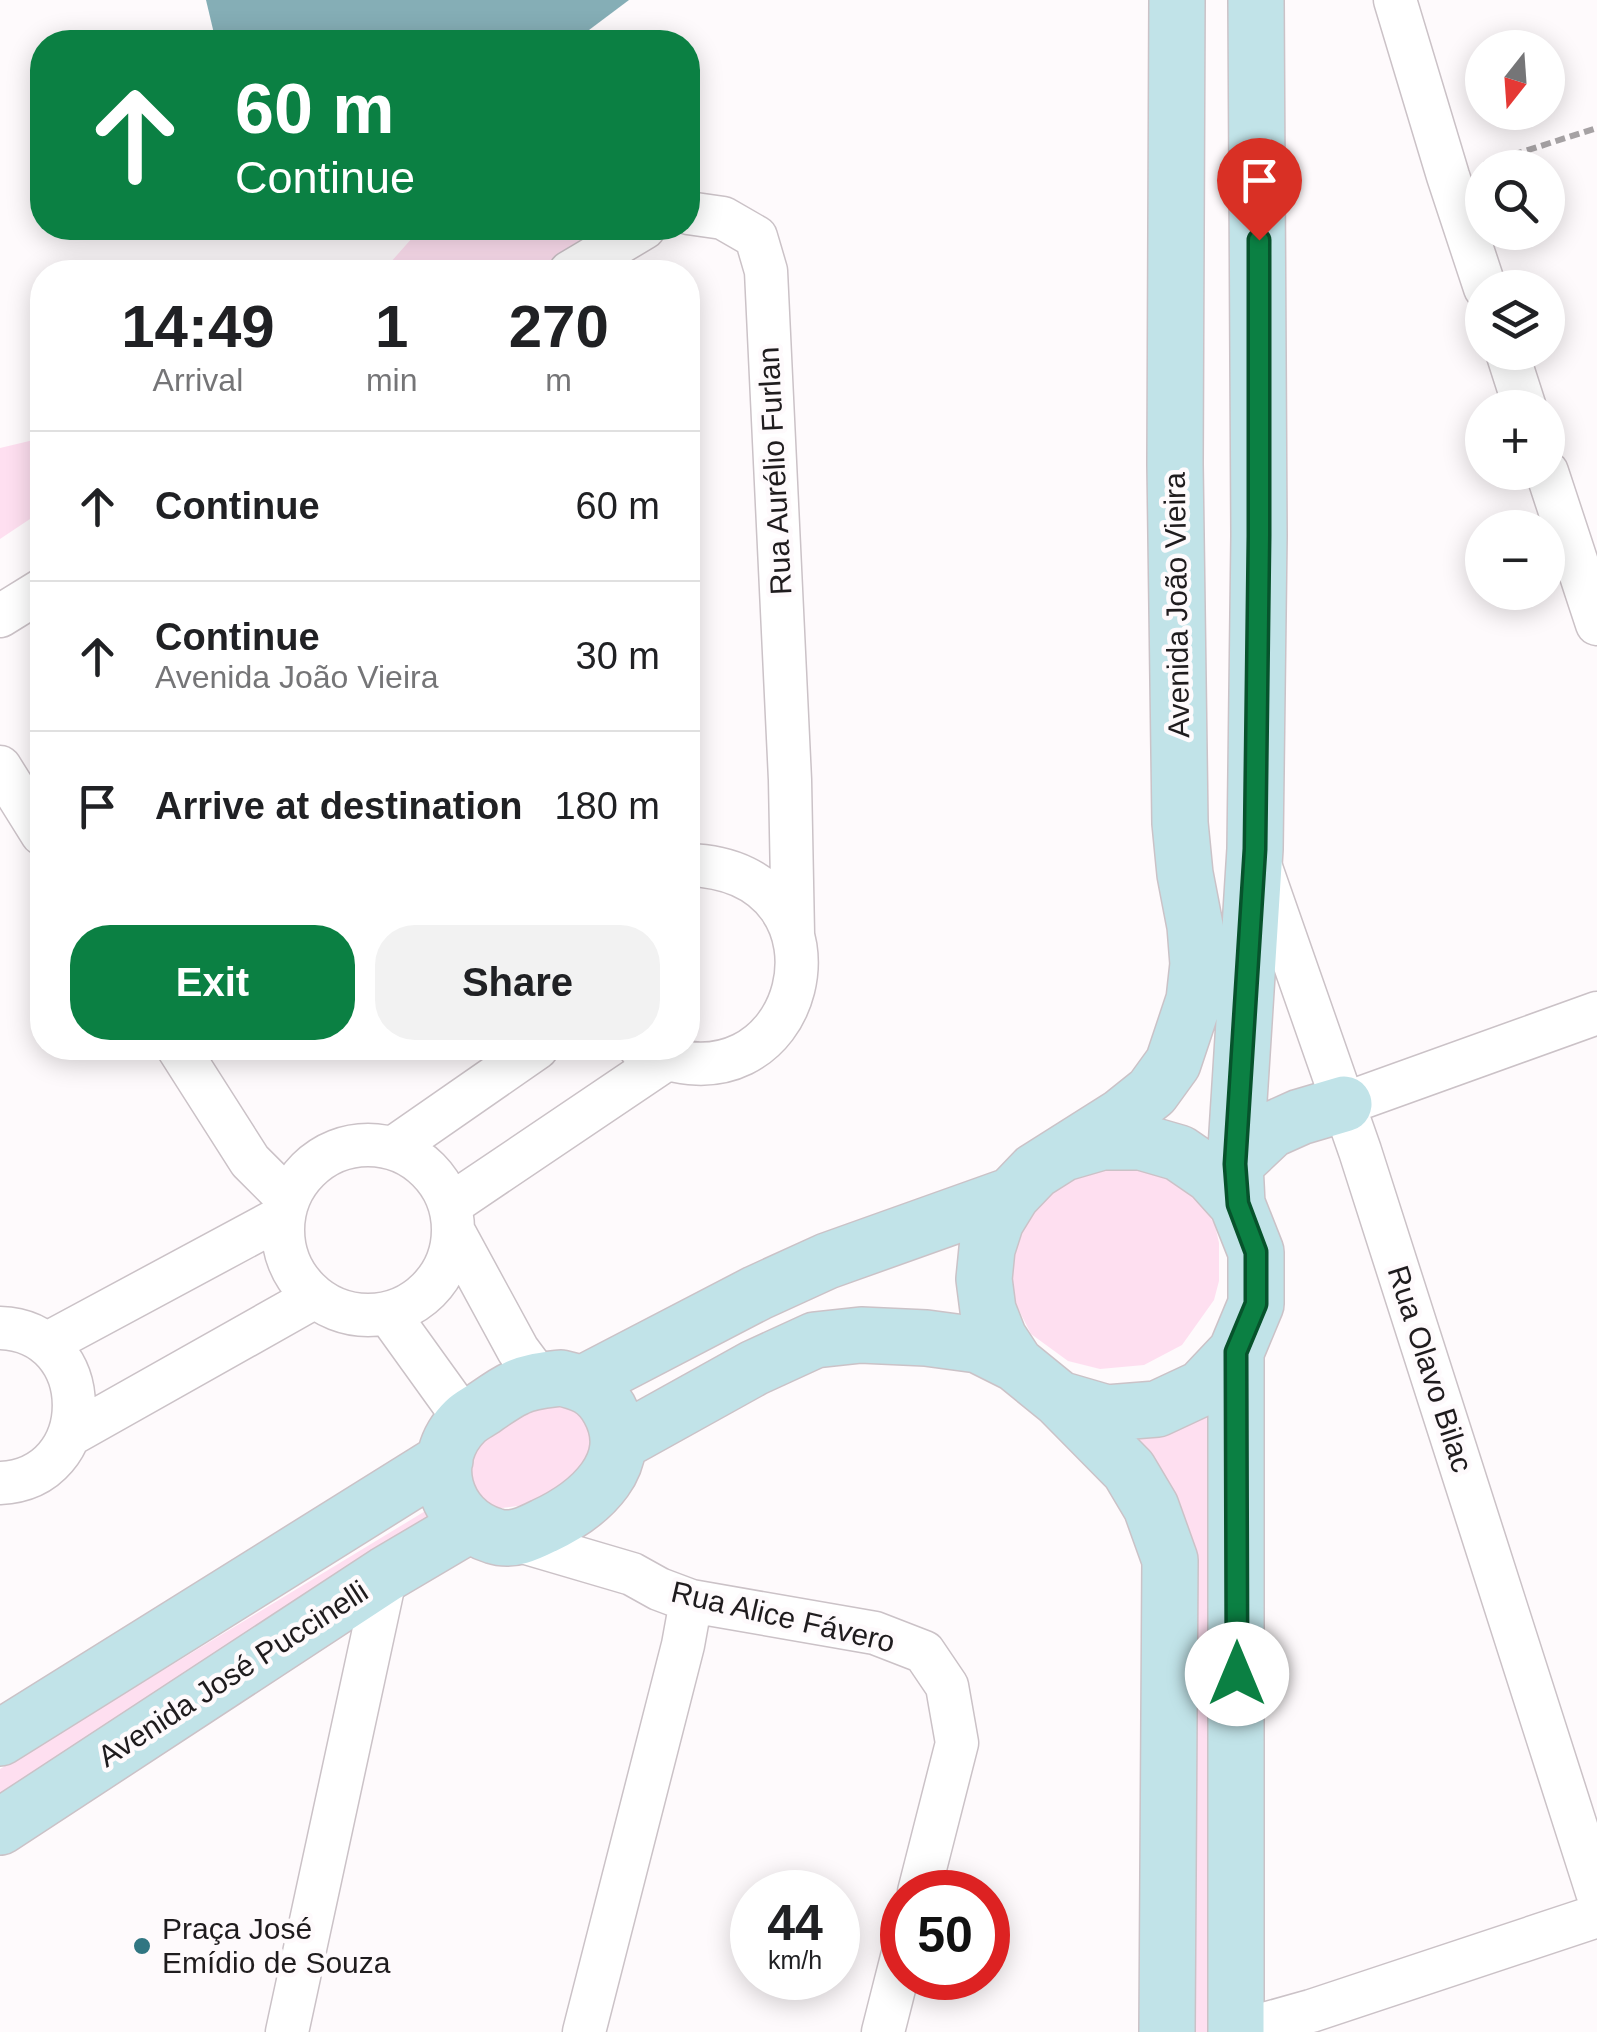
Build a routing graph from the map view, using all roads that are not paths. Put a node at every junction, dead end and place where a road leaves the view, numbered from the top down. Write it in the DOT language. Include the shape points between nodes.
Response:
graph roads {
  1 [pos="1177,0"];
  2 [pos="1256,0"];
  3 [pos="1395,0"];
  4 [pos="700,215"];
  5 [pos="624,240"];
  6 [pos="590,260"];
  7 [pos="1479,270"];
  8 [pos="1553,490"];
  9 [pos="30,597"];
  10 [pos="0,616"];
  11 [pos="1597,624"];
  12 [pos="0,767"];
  13 [pos="790,780"];
  14 [pos="30,815"];
  15 [pos="1255,849"];
  16 [pos="700,866"];
  17 [pos="748,878"];
  18 [pos="793,934"];
  19 [pos="1597,1012"];
  20 [pos="186,1060"];
  21 [pos="520,1060"];
  22 [pos="645,1060"];
  23 [pos="676,1060"];
  24 [pos="1344,1104"];
  25 [pos="393,1148"];
  26 [pos="1064,1153"];
  27 [pos="1236,1184"];
  28 [pos="1012,1195"];
  29 [pos="286,1208"];
  30 [pos="452,1219"];
  31 [pos="315,1297"];
  32 [pos="388,1313"];
  33 [pos="0,1328"];
  34 [pos="46,1344"];
  35 [pos="1236,1352"];
  36 [pos="1016,1364"];
  37 [pos="562,1382"];
  38 [pos="1059,1399"];
  39 [pos="70,1435"];
  40 [pos="455,1440"];
  41 [pos="619,1443"];
  42 [pos="0,1483"];
  43 [pos="582,1506"];
  44 [pos="491,1532"];
  45 [pos="386,1574"];
  46 [pos="632,1574"];
  47 [pos="690,1601"];
  48 [pos="0,1738"];
  49 [pos="0,1827"];
  50 [pos="925,1870"];
  51 [pos="1597,1892"];
  52 [pos="1597,1916"];
  53 [pos="891,2000"];
  54 [pos="287,2032"];
  55 [pos="584,2032"];
  56 [pos="883,2032"];
  57 [pos="1167,2032"];
  58 [pos="1236,2032"];
  1 -- 26 [label="main road, Avenida João Vieira" via="1180,823 1198,964 1173,1063 1152,1092"];
  2 -- 15 [label="main road"];
  3 -- 7 [label="street"];
  4 -- 13 [label="street, Rua Aurélio Furlan" via="723,218 756,237 766,270"];
  5 -- 6 [label="street"];
  8 -- 11 [label="street"];
  9 -- 10 [label="street"];
  12 -- 14 [label="street"];
  13 -- 17 [label="street, Rua Aurélio Furlan"];
  13 -- 18 [label="street, Rua Aurélio Furlan"];
  15 -- 24 [label="street, Rua Olavo Bilac"];
  15 -- 27 [label="main road"];
  16 -- 17 [label="street"];
  17 -- 18 [label="street" via="768,893"];
  18 -- 23 [label="street, Rua Aurélio Furlan" via="798,966 778,1024 727,1061"];
  19 -- 24 [label="street"];
  20 -- 29 [label="street"];
  21 -- 25 [label="street"];
  22 -- 30 [label="street"];
  24 -- 27 [label="main road" via="1271,1130"];
  24 -- 51 [label="street, Rua Olavo Bilac"];
  25 -- 29 [label="street" via="361,1145 330,1153 304,1172"];
  25 -- 30 [label="street" via="429,1169"];
  26 -- 27 [label="main road" via="1102,1142 1141,1142 1179,1153"];
  26 -- 28 [label="main road"];
  27 -- 35 [label="main road" via="1256,1252 1256,1304"];
  28 -- 36 [label="main road" via="996,1220 984,1280 988,1310"];
  28 -- 37 [label="main road" via="827,1260"];
  29 -- 31 [label="street" via="288,1261"];
  29 -- 34 [label="street"];
  30 -- 32 [label="street" via="445,1269 421,1298"];
  30 -- 37 [label="street" via="518,1350"];
  31 -- 32 [label="street" via="362,1316"];
  31 -- 39 [label="street"];
  32 -- 40 [label="street"];
  33 -- 34 [label="street" via="16,1328"];
  34 -- 39 [label="street" via="67,1370 76,1402"];
  35 -- 38 [label="main road" via="1202,1388 1157,1409 1107,1413"];
  35 -- 58 [label="main road"];
  36 -- 38 [label="main road"];
  36 -- 41 [label="main road" via="978,1345 926,1338 815,1340"];
  37 -- 40 [label="main road" via="518,1386"];
  37 -- 41 [label="main road" via="604,1399"];
  38 -- 57 [label="main road" via="1129,1470 1170,1560"];
  39 -- 42 [label="street" via="32,1476"];
  40 -- 44 [label="main road" via="443,1486 451,1504"];
  40 -- 48 [label="main road"];
  41 -- 43 [label="main road" via="606,1478"];
  43 -- 44 [label="main road" via="555,1521"];
  43 -- 46 [label="street, Rua Alice Fávero" via="610,1553"];
  44 -- 45 [label="main road, Avenida José Puccinelli"];
  44 -- 46 [label="street, Rua Alice Fávero"];
  45 -- 49 [label="main road, Avenida José Puccinelli"];
  45 -- 54 [label="street"];
  46 -- 47 [label="street, Rua Alice Fávero"];
  47 -- 50 [label="street, Rua Alice Fávero" via="875,1632 924,1652 947,1686 957,1743"];
  47 -- 55 [label="street"];
  52 -- 58 [label="street"];
  53 -- 56 [label="street"];
}
